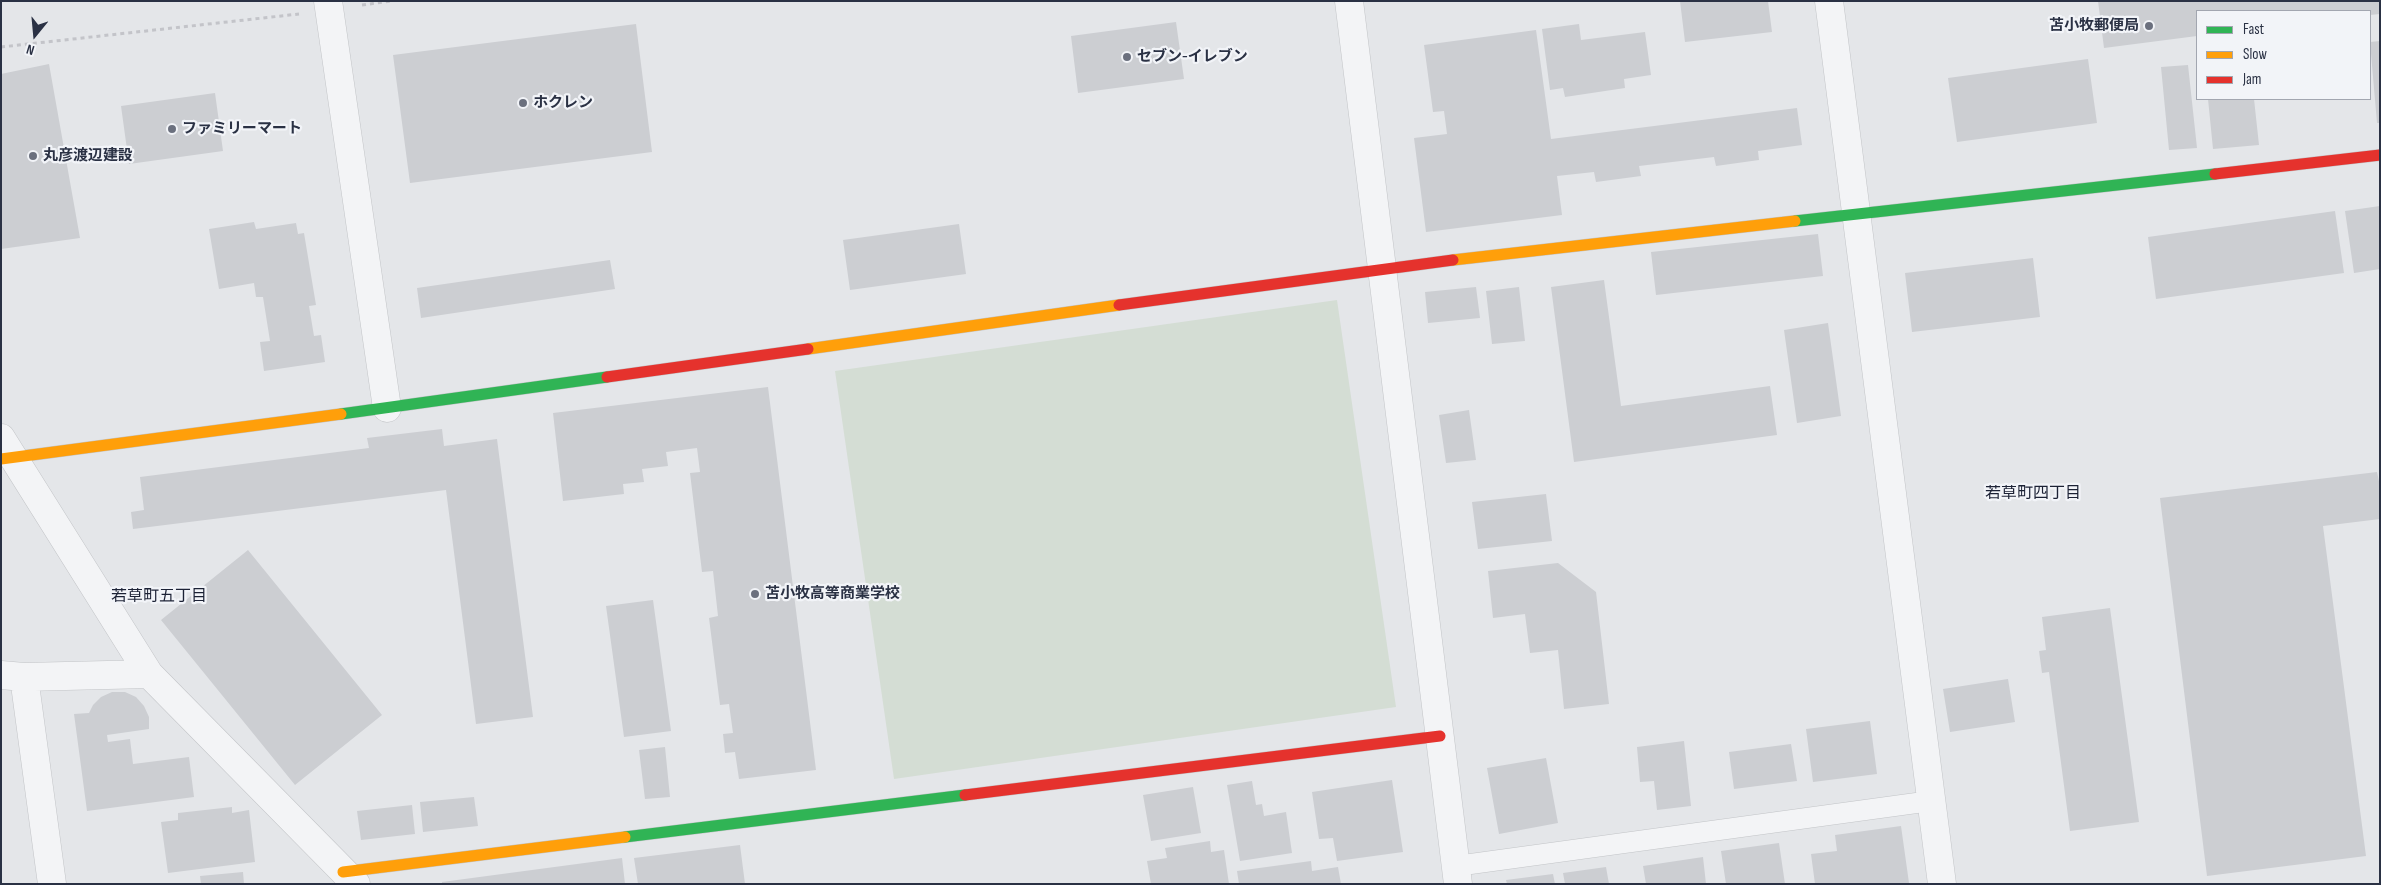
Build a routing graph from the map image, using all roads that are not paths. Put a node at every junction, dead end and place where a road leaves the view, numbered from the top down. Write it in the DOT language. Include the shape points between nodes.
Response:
graph roads {
  1 [pos="1349,1"];
  2 [pos="1828,1"];
  3 [pos="328,6"];
  4 [pos="2380,155"];
  5 [pos="1855,214"];
  6 [pos="1382,268"];
  7 [pos="386,408"];
  8 [pos="5,451"];
  9 [pos="149,674"];
  10 [pos="12,676"];
  11 [pos="1440,736"];
  12 [pos="1931,801"];
  13 [pos="1457,875"];
  14 [pos="349,878"];
  15 [pos="52,884"];
  16 [pos="1942,884"];
  1 -- 6 [label="street"];
  2 -- 5 [label="street"];
  3 -- 7 [label="street"];
  4 -- 5 [label="street"];
  5 -- 6 [label="street"];
  5 -- 12 [label="street"];
  6 -- 7 [label="street"];
  6 -- 11 [label="street"];
  7 -- 8 [label="street"];
  8 -- 9 [label="street"];
  9 -- 10 [label="street"];
  9 -- 14 [label="street"];
  10 -- 15 [label="street"];
  11 -- 13 [label="street"];
  11 -- 14 [label="street"];
  12 -- 13 [label="lane"];
  12 -- 16 [label="street"];
}
